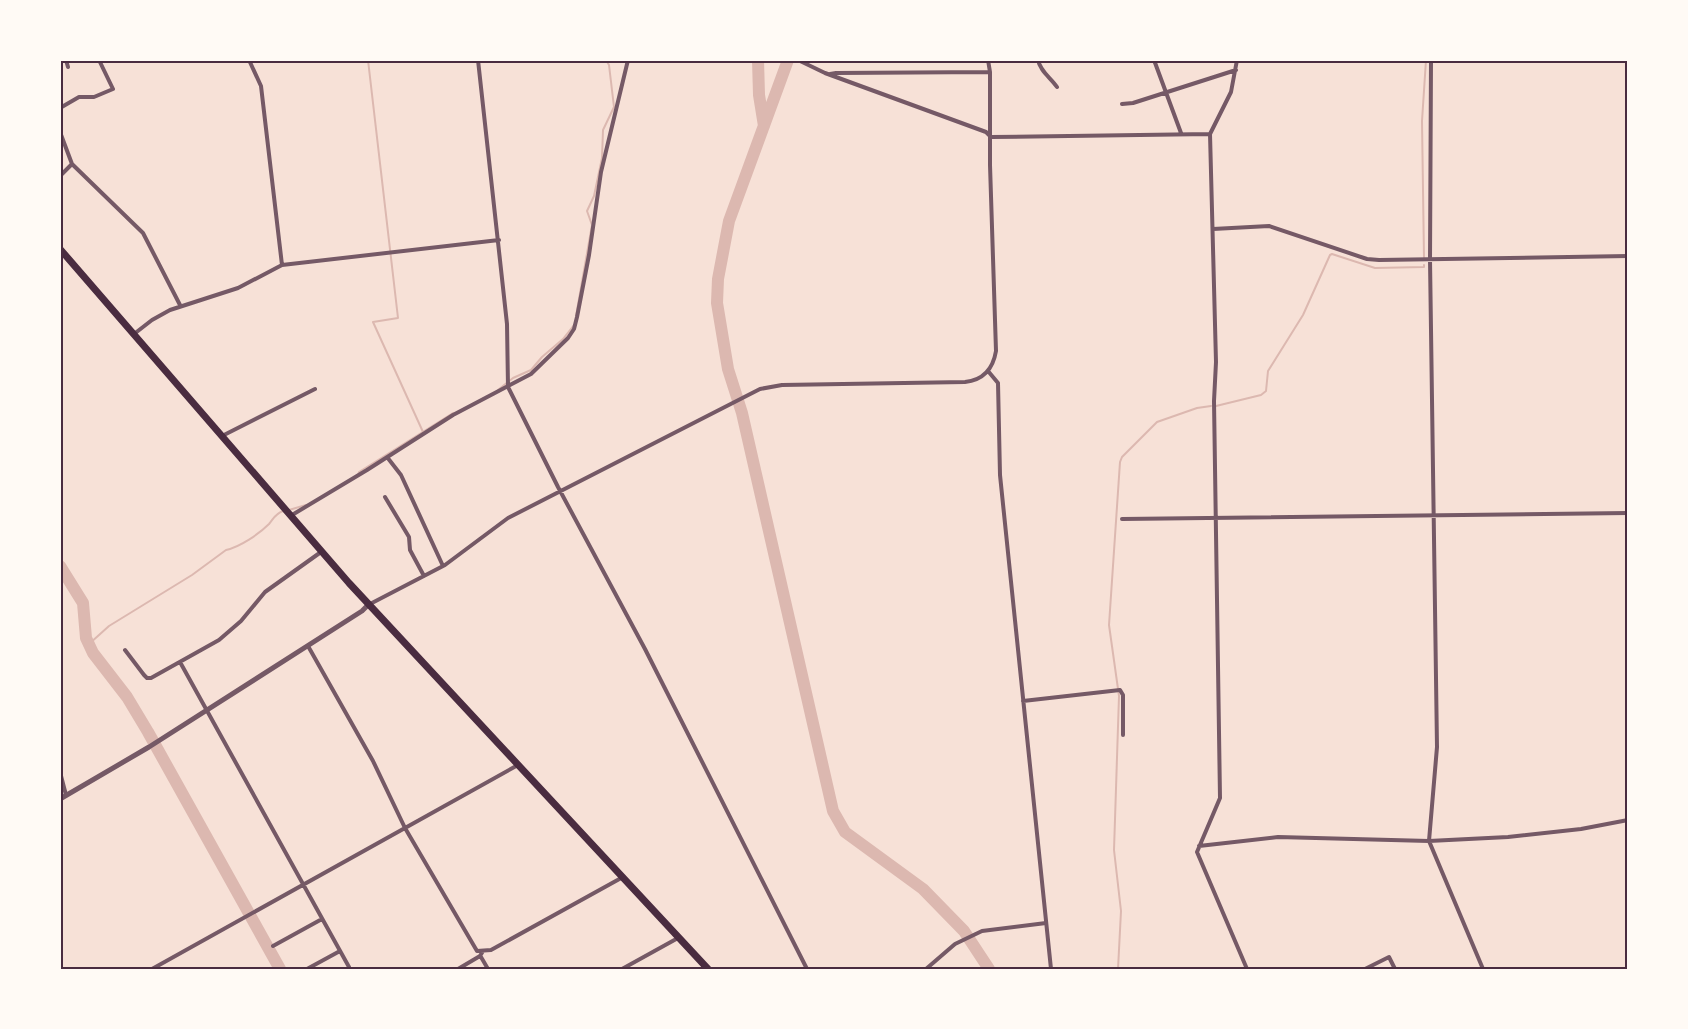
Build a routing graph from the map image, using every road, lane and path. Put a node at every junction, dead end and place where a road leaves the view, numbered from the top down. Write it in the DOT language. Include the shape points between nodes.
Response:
graph roads {
  1 [pos="66,60"];
  2 [pos="99,60"];
  3 [pos="249,60"];
  4 [pos="478,60"];
  5 [pos="628,60"];
  6 [pos="798,60"];
  7 [pos="988,60"];
  8 [pos="1038,60"];
  9 [pos="1154,60"];
  10 [pos="1237,60"];
  11 [pos="1431,60"];
  12 [pos="68,67"];
  13 [pos="1236,70"];
  14 [pos="990,72"];
  15 [pos="829,75"];
  16 [pos="1057,87"];
  17 [pos="1166,92"];
  18 [pos="1122,104"];
  19 [pos="60,108"];
  20 [pos="60,132"];
  21 [pos="1181,133"];
  22 [pos="1210,134"];
  23 [pos="991,137"];
  24 [pos="72,164"];
  25 [pos="60,176"];
  26 [pos="1213,229"];
  27 [pos="499,240"];
  28 [pos="60,249"];
  29 [pos="1628,256"];
  30 [pos="1430,260"];
  31 [pos="282,265"];
  32 [pos="180,305"];
  33 [pos="134,334"];
  34 [pos="988,371"];
  35 [pos="508,387"];
  36 [pos="315,389"];
  37 [pos="222,436"];
  38 [pos="387,457"];
  39 [pos="562,492"];
  40 [pos="385,497"];
  41 [pos="1628,513"];
  42 [pos="1433,515"];
  43 [pos="291,516"];
  44 [pos="1122,519"];
  45 [pos="1216,519"];
  46 [pos="322,551"];
  47 [pos="443,566"];
  48 [pos="424,576"];
  49 [pos="369,604"];
  50 [pos="307,645"];
  51 [pos="125,650"];
  52 [pos="180,662"];
  53 [pos="1023,701"];
  54 [pos="207,710"];
  55 [pos="1123,735"];
  56 [pos="519,765"];
  57 [pos="60,772"];
  58 [pos="67,796"];
  59 [pos="60,799"];
  60 [pos="1628,820"];
  61 [pos="405,828"];
  62 [pos="1429,841"];
  63 [pos="1198,847"];
  64 [pos="623,877"];
  65 [pos="303,885"];
  66 [pos="322,919"];
  67 [pos="1046,923"];
  68 [pos="679,938"];
  69 [pos="273,946"];
  70 [pos="340,951"];
  71 [pos="483,951"];
  72 [pos="480,956"];
  73 [pos="349,966"];
  74 [pos="152,969"];
  75 [pos="307,969"];
  76 [pos="458,969"];
  77 [pos="488,969"];
  78 [pos="622,969"];
  79 [pos="708,969"];
  80 [pos="807,969"];
  81 [pos="926,969"];
  82 [pos="1051,969"];
  83 [pos="1247,969"];
  84 [pos="1365,969"];
  85 [pos="1395,969"];
  86 [pos="1483,969"];
  1 -- 12 [label="street"];
  2 -- 19 [label="street" via="113,89 94,97 79,97"];
  3 -- 31 [label="street" via="261,86"];
  4 -- 27 [label="street"];
  5 -- 35 [label="street" via="601,172 575,325 563,344 536,370"];
  6 -- 15 [label="street"];
  7 -- 14 [label="street"];
  8 -- 16 [label="street"];
  9 -- 17 [label="street"];
  10 -- 13 [label="street"];
  11 -- 30 [label="street"];
  13 -- 17 [label="street"];
  13 -- 22 [label="street" via="1228,99"];
  14 -- 15 [label="street"];
  14 -- 23 [label="street"];
  15 -- 23 [label="street"];
  17 -- 18 [label="street"];
  17 -- 21 [label="street"];
  20 -- 24 [label="street"];
  21 -- 22 [label="street"];
  21 -- 23 [label="street"];
  22 -- 26 [label="street"];
  23 -- 34 [label="street" via="996,351"];
  24 -- 25 [label="street"];
  24 -- 32 [label="street" via="142,233"];
  26 -- 30 [label="street" via="1269,226 1367,259"];
  26 -- 45 [label="street"];
  27 -- 31 [label="street"];
  27 -- 35 [label="street"];
  28 -- 33 [label="highway"];
  29 -- 30 [label="street"];
  30 -- 42 [label="street"];
  31 -- 33 [label="street" via="238,288 170,310"];
  33 -- 37 [label="highway"];
  34 -- 39 [label="street" via="983,377 965,382 771,386 752,392"];
  34 -- 53 [label="street" via="998,383 1000,475"];
  35 -- 38 [label="street" via="453,415"];
  35 -- 39 [label="street"];
  36 -- 37 [label="street"];
  37 -- 43 [label="highway"];
  38 -- 43 [label="street"];
  38 -- 47 [label="street" via="401,475"];
  39 -- 47 [label="street" via="508,518"];
  39 -- 80 [label="street"];
  40 -- 48 [label="street" via="409,537 410,550"];
  41 -- 42 [label="street"];
  42 -- 45 [label="street"];
  42 -- 62 [label="street" via="1437,747"];
  43 -- 46 [label="highway"];
  44 -- 45 [label="street"];
  45 -- 63 [label="street" via="1220,798"];
  46 -- 49 [label="highway"];
  46 -- 52 [label="street" via="265,592 219,640"];
  47 -- 48 [label="street"];
  48 -- 49 [label="street"];
  49 -- 50 [label="street"];
  49 -- 56 [label="highway"];
  50 -- 54 [label="street"];
  50 -- 61 [label="street" via="374,761"];
  51 -- 52 [label="street" via="147,678"];
  52 -- 54 [label="street"];
  53 -- 55 [label="street" via="1120,690"];
  53 -- 67 [label="street"];
  54 -- 58 [label="street"];
  54 -- 65 [label="street"];
  56 -- 61 [label="street"];
  56 -- 64 [label="highway"];
  57 -- 58 [label="street"];
  58 -- 59 [label="street"];
  60 -- 62 [label="street" via="1508,837"];
  61 -- 65 [label="street"];
  61 -- 71 [label="street" via="473,946"];
  62 -- 63 [label="street" via="1278,837"];
  62 -- 86 [label="street"];
  63 -- 83 [label="street" via="1200,861"];
  64 -- 68 [label="highway"];
  64 -- 71 [label="street"];
  65 -- 66 [label="street"];
  65 -- 74 [label="street"];
  66 -- 69 [label="street"];
  66 -- 70 [label="street"];
  67 -- 81 [label="street" via="982,931 959,942"];
  67 -- 82 [label="street"];
  68 -- 78 [label="street"];
  68 -- 79 [label="highway"];
  70 -- 73 [label="street"];
  70 -- 75 [label="street"];
  71 -- 72 [label="street"];
  72 -- 76 [label="street"];
  72 -- 77 [label="street"];
  84 -- 85 [label="street" via="1389,957"];
}
